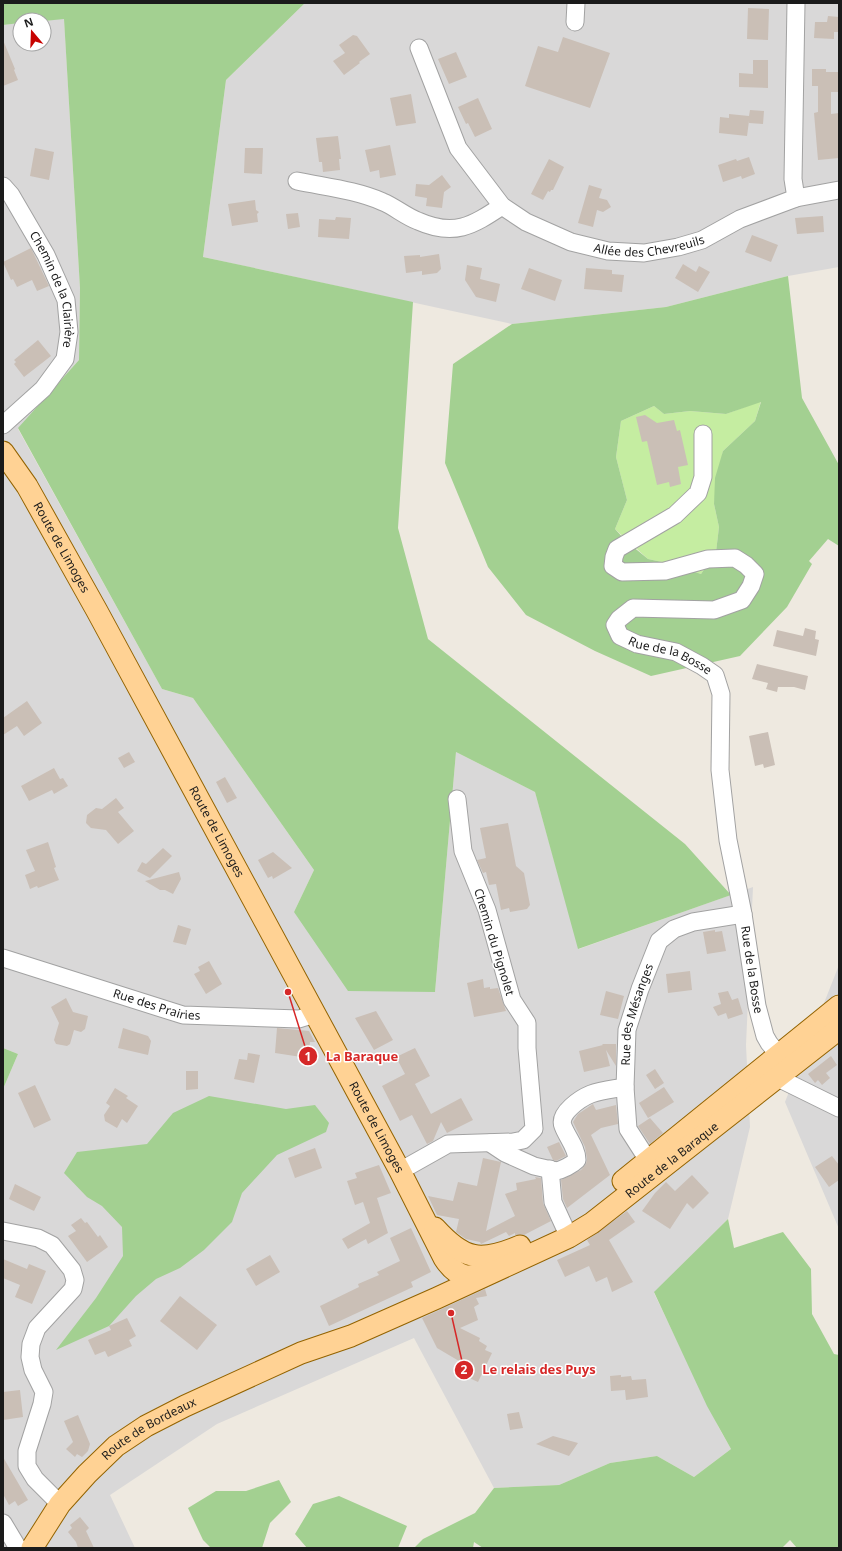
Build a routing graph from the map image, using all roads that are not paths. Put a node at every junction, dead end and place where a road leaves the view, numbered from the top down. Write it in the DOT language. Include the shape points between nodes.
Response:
graph roads {
  1 [pos="576,3"];
  2 [pos="796,3"];
  3 [pos="574,22"];
  4 [pos="419,48"];
  5 [pos="296,182"];
  6 [pos="3,186"];
  7 [pos="839,190"];
  8 [pos="796,198"];
  9 [pos="502,206"];
  10 [pos="3,425"];
  11 [pos="703,434"];
  12 [pos="3,452"];
  13 [pos="457,799"];
  14 [pos="744,914"];
  15 [pos="3,958"];
  16 [pos="839,1006"];
  17 [pos="315,1014"];
  18 [pos="839,1029"];
  19 [pos="779,1055"];
  20 [pos="756,1073"];
  21 [pos="778,1078"];
  22 [pos="625,1087"];
  23 [pos="839,1108"];
  24 [pos="490,1143"];
  25 [pos="652,1167"];
  26 [pos="550,1169"];
  27 [pos="400,1171"];
  28 [pos="3,1231"];
  29 [pos="566,1231"];
  30 [pos="451,1254"];
  31 [pos="492,1272"];
  32 [pos="462,1276"];
  33 [pos="433,1288"];
  34 [pos="301,1353"];
  35 [pos="60,1504"];
  36 [pos="3,1523"];
  37 [pos="18,1548"];
  38 [pos="32,1548"];
  1 -- 3 [label="street"];
  2 -- 8 [label="street" via="793,180"];
  4 -- 9 [label="street, Allée des Chevreuils" via="458,148"];
  5 -- 9 [label="street" via="384,202 417,221 437,228 460,229 476,223"];
  6 -- 10 [label="street, Chemin de la Clairière" via="11,195 46,255 66,300 69,332 65,359 43,389"];
  7 -- 8 [label="street, Allée des Chevreuils"];
  8 -- 9 [label="street, Allée des Chevreuils" via="740,219 702,240 644,253 608,251 571,242 526,222"];
  11 -- 14 [label="street, Rue de la Bosse" via="703,477 698,493 675,515 617,549 613,566 622,572 666,571 708,559 735,558 755,574 751,586 742,600 714,610 633,608 615,625 620,636 625,639 676,652 715,675 721,694 720,770 728,840"];
  12 -- 17 [label="main road, Route de Limoges" via="27,486 97,611"];
  13 -- 24 [label="street, Chemin du Pignolet" via="463,851 487,910 512,1000 527,1023 534,1129 523,1140"];
  14 -- 19 [label="street, Rue de la Bosse" via="757,1006 765,1036"];
  14 -- 22 [label="street, Rue des Mésanges" via="693,922 674,929 658,941 627,1030"];
  15 -- 17 [label="street, Rue des Prairies" via="183,1015 299,1019"];
  16 -- 19 [label="main road, Route de la Baraque"];
  17 -- 27 [label="main road, Route de Limoges"];
  18 -- 21 [label="main road, Route de la Baraque"];
  19 -- 20 [label="main road, Route de la Baraque"];
  20 -- 21 [label="street"];
  20 -- 25 [label="main road, Route de la Baraque" via="702,1116 691,1135"];
  21 -- 23 [label="street"];
  21 -- 25 [label="main road, Route de la Baraque"];
  22 -- 25 [label="street, Rue des Mésanges" via="628,1129"];
  22 -- 26 [label="street" via="591,1094 567,1110 562,1123 576,1152 577,1160 559,1170"];
  24 -- 26 [label="street" via="534,1166"];
  24 -- 27 [label="street, Chemin du Pignolet" via="448,1144"];
  25 -- 29 [label="main road, Route de la Baraque" via="592,1223"];
  26 -- 29 [label="street" via="553,1202"];
  27 -- 30 [label="main road, Route de Limoges" via="423,1215 448,1243"];
  28 -- 35 [label="street" via="38,1238 52,1245 72,1270 76,1280 73,1289 37,1328 31,1344 30,1357 33,1370 44,1392 27,1451 27,1466 35,1479"];
  29 -- 30 [label="main road, Route de Limoges" via="494,1255 475,1257"];
  29 -- 31 [label="main road, Route de la Baraque"];
  29 -- 32 [label="main road, Route de la Baraque" via="505,1260"];
  30 -- 32 [label="main road" via="463,1262"];
  30 -- 33 [label="main road" via="444,1274"];
  31 -- 32 [label="main road" via="474,1277"];
  31 -- 34 [label="main road, Route de Bordeaux" via="351,1336"];
  32 -- 33 [label="main road, Route de Bordeaux"];
  32 -- 34 [label="main road" via="450,1285"];
  33 -- 34 [label="main road, Route de Bordeaux" via="346,1325"];
  34 -- 35 [label="main road, Route de Bordeaux" via="141,1429 100,1460"];
  35 -- 38 [label="main road, Route de Bordeaux"];
  36 -- 37 [label="street"];
}
